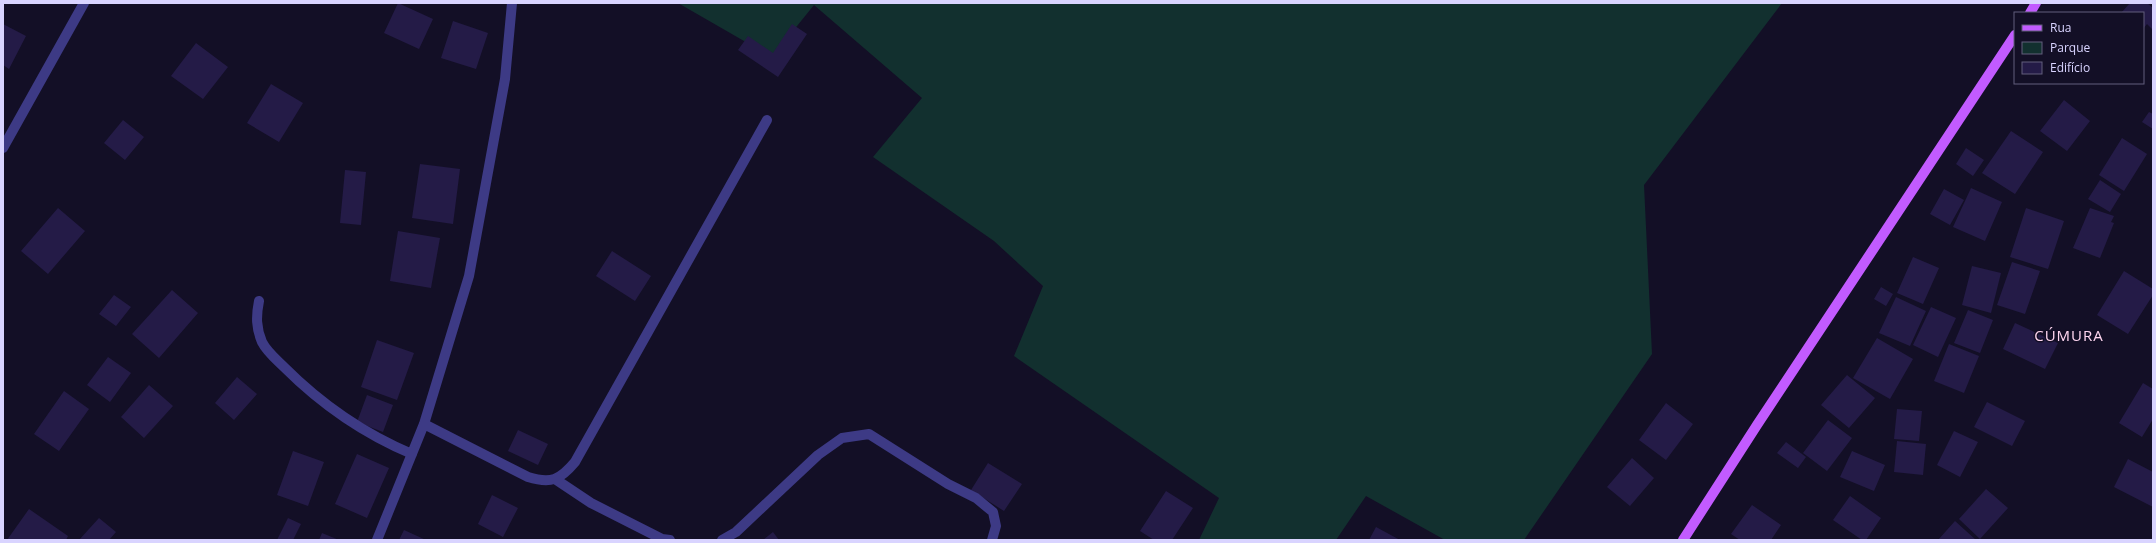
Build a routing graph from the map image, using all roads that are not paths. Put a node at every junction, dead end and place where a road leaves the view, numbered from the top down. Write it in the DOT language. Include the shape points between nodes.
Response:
graph roads {
  1 [pos="84,3"];
  2 [pos="512,3"];
  3 [pos="2036,3"];
  4 [pos="2031,12"];
  5 [pos="2014,37"];
  6 [pos="767,120"];
  7 [pos="4,144"];
  8 [pos="259,301"];
  9 [pos="424,424"];
  10 [pos="412,454"];
  11 [pos="555,479"];
  12 [pos="377,540"];
  13 [pos="670,540"];
  14 [pos="722,540"];
  15 [pos="992,540"];
  16 [pos="1683,540"];
  1 -- 7 [label="street"];
  2 -- 9 [label="street" via="505,79 469,276"];
  3 -- 4 [label="main road"];
  5 -- 16 [label="main road"];
  6 -- 11 [label="street" via="575,462 565,474"];
  8 -- 10 [label="street" via="257,330 263,344 300,383 353,425"];
  9 -- 10 [label="street"];
  9 -- 11 [label="street" via="528,477 541,481"];
  10 -- 12 [label="street"];
  11 -- 13 [label="street" via="591,502 662,539"];
  14 -- 15 [label="street" via="736,532 818,455 842,438 868,434 948,484 976,498 993,512 996,526"];
}
